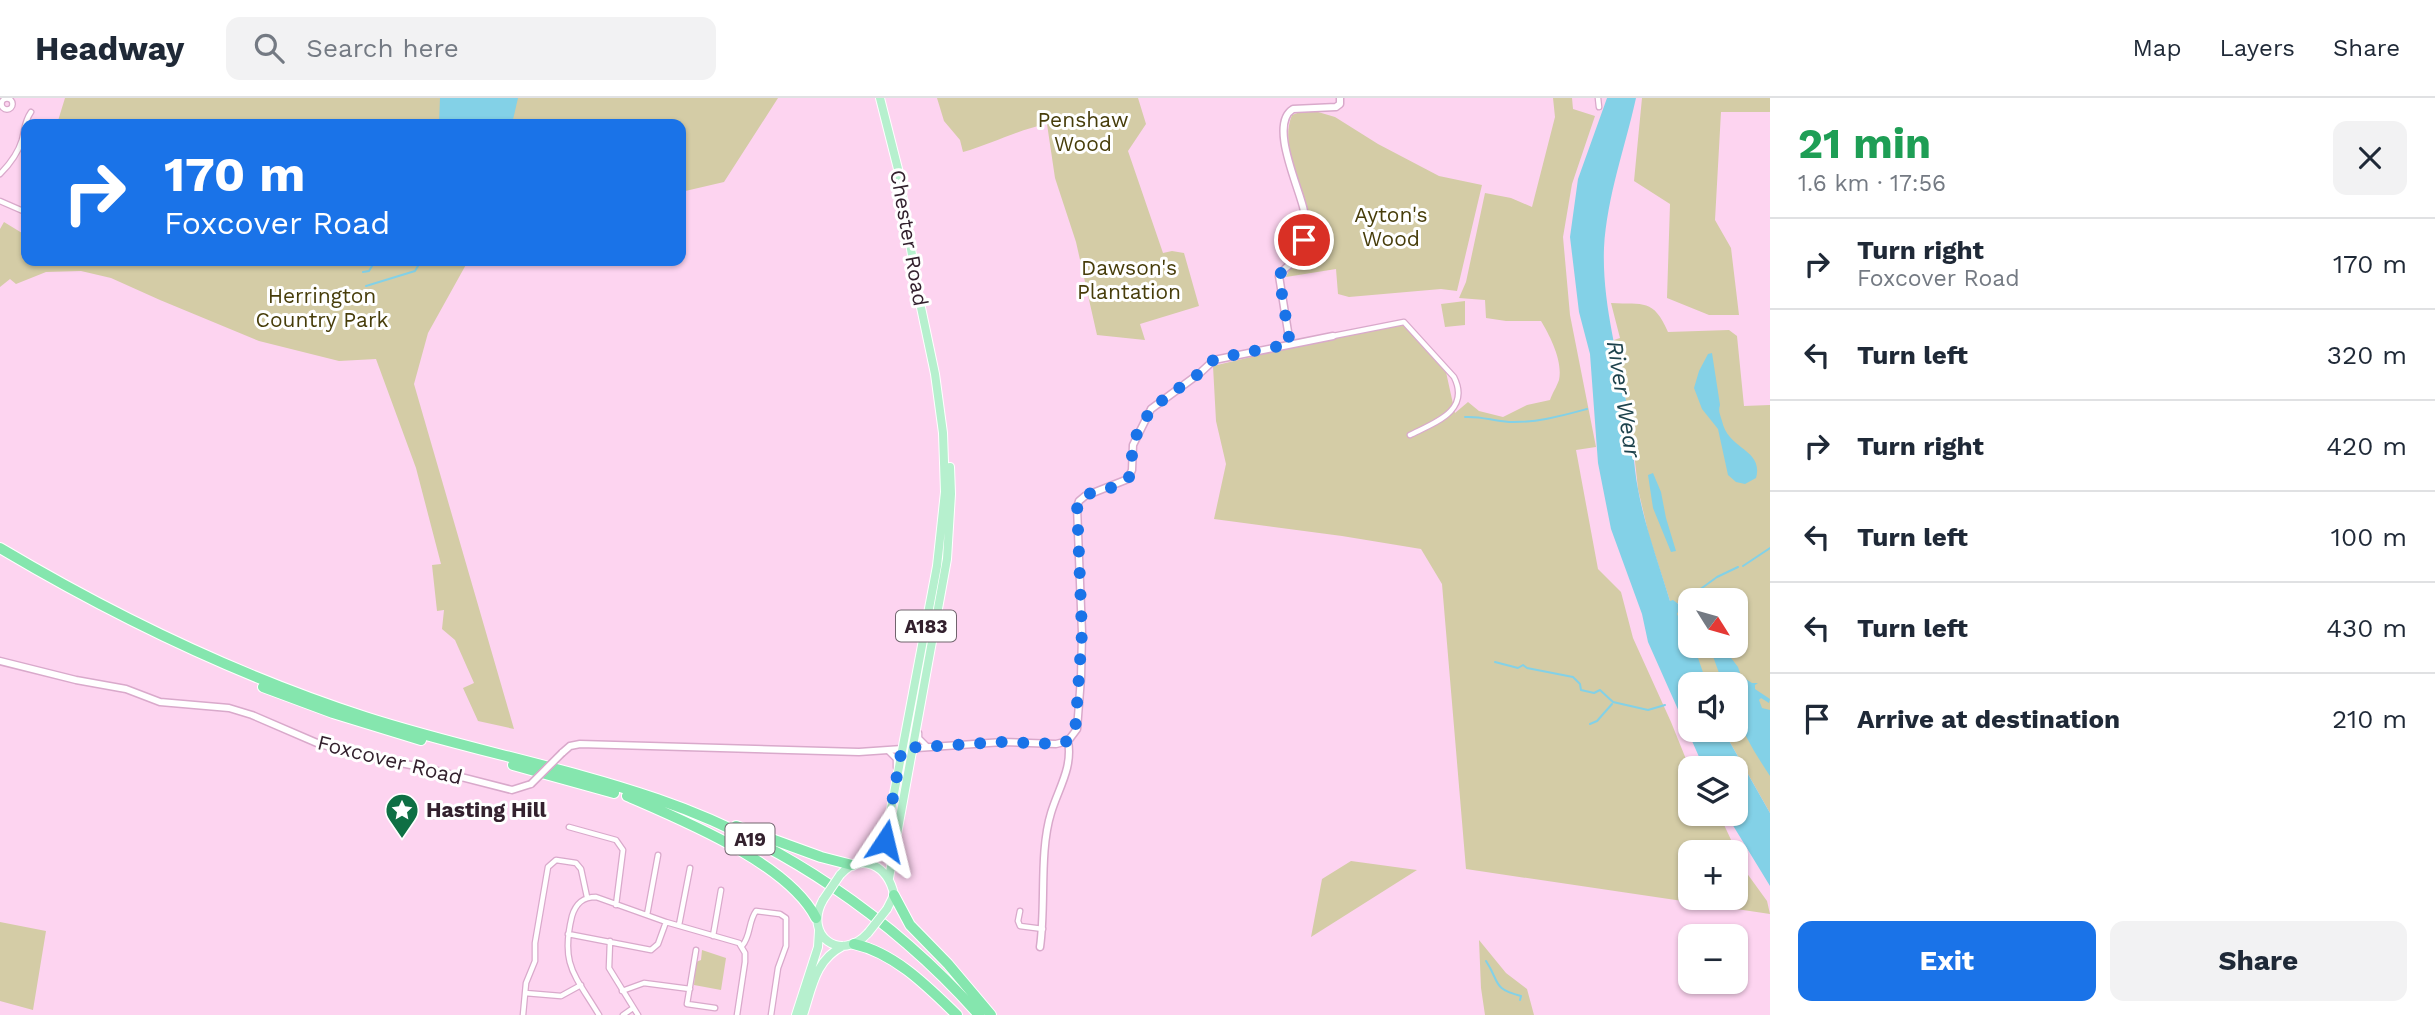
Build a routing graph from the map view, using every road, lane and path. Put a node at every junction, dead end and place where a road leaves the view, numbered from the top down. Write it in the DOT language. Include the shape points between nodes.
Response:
graph roads {
  1 [pos="880,98"];
  2 [pos="1340,98"];
  3 [pos="1598,98"];
  4 [pos="1600,107"];
  5 [pos="31,113"];
  6 [pos="26,119"];
  7 [pos="21,142"];
  8 [pos="0,174"];
  9 [pos="0,201"];
  10 [pos="21,210"];
  11 [pos="1333,336"];
  12 [pos="1290,344"];
  13 [pos="936,378"];
  14 [pos="1410,435"];
  15 [pos="0,548"];
  16 [pos="0,555"];
  17 [pos="0,661"];
  18 [pos="923,691"];
  19 [pos="1068,741"];
  20 [pos="927,746"];
  21 [pos="902,748"];
  22 [pos="912,748"];
  23 [pos="884,750"];
  24 [pos="894,792"];
  25 [pos="626,796"];
  26 [pos="656,799"];
  27 [pos="569,827"];
  28 [pos="658,855"];
  29 [pos="864,862"];
  30 [pos="852,866"];
  31 [pos="690,868"];
  32 [pos="889,878"];
  33 [pos="721,890"];
  34 [pos="894,895"];
  35 [pos="587,897"];
  36 [pos="616,905"];
  37 [pos="1020,911"];
  38 [pos="647,915"];
  39 [pos="816,918"];
  40 [pos="666,922"];
  41 [pos="678,925"];
  42 [pos="1042,929"];
  43 [pos="819,931"];
  44 [pos="568,934"];
  45 [pos="713,936"];
  46 [pos="610,942"];
  47 [pos="854,944"];
  48 [pos="742,946"];
  49 [pos="843,946"];
  50 [pos="1040,947"];
  51 [pos="696,950"];
  52 [pos="581,985"];
  53 [pos="690,989"];
  54 [pos="622,991"];
  55 [pos="525,993"];
  56 [pos="633,1008"];
  57 [pos="715,1008"];
  58 [pos="523,1015"];
  59 [pos="598,1015"];
  60 [pos="623,1015"];
  61 [pos="638,1015"];
  62 [pos="737,1015"];
  63 [pos="771,1015"];
  64 [pos="796,1015"];
  65 [pos="803,1015"];
  66 [pos="957,1015"];
  67 [pos="970,1015"];
  68 [pos="979,1015"];
  69 [pos="991,1015"];
  1 -- 13 [label="main road, Chester Road / A183" via="898,169"];
  2 -- 12 [label="street" via="1336,107 1293,109 1286,117 1287,157 1305,222 1303,251 1279,276"];
  3 -- 4 [label="street"];
  5 -- 6 [label="street"];
  7 -- 8 [label="street"];
  9 -- 10 [label="street"];
  11 -- 12 [label="street"];
  11 -- 14 [label="street" via="1404,321 1454,377 1459,395 1452,410"];
  12 -- 19 [label="street" via="1211,362 1151,409 1133,445 1128,479 1077,503 1081,678 1077,729"];
  13 -- 18 [label="main road, Chester Road / A183" via="949,457 949,531"];
  13 -- 21 [label="main road, Chester Road / A183" via="944,457 942,528"];
  15 -- 26 [label="highway, A19" via="123,618 266,682 366,717"];
  16 -- 25 [label="highway, A19" via="133,629 274,692 369,725"];
  17 -- 23 [label="street, Foxcover Road, bridge" via="126,689 160,702 229,708 354,754 512,790 531,784 570,746 580,744"];
  18 -- 20 [label="street" via="918,735"];
  18 -- 22 [label="main road, Chester Road / A183"];
  19 -- 20 [label="street, Foxcover Road"];
  19 -- 42 [label="street" via="1067,772 1045,835"];
  20 -- 22 [label="street, Foxcover Road"];
  21 -- 22 [label="street, Foxcover Road"];
  21 -- 23 [label="street, Foxcover Road"];
  21 -- 24 [label="main road, Chester Road / A183"];
  22 -- 32 [label="main road, Chester Road / A183"];
  23 -- 24 [label="street" via="896,759"];
  24 -- 29 [label="main road, Chester Road / A183" via="885,841"];
  25 -- 39 [label="highway, A19" via="735,848 802,896"];
  25 -- 67 [label="highway, A19" via="728,835 815,883 894,941"];
  26 -- 30 [label="highway"];
  26 -- 68 [label="highway, A19" via="749,838 819,878 901,938"];
  27 -- 36 [label="street" via="621,844"];
  28 -- 38 [label="street"];
  29 -- 30 [label="main road"];
  29 -- 32 [label="main road"];
  30 -- 39 [label="main road, bridge" via="840,875"];
  31 -- 41 [label="street"];
  32 -- 34 [label="main road"];
  33 -- 45 [label="street"];
  34 -- 47 [label="main road, bridge" via="868,933"];
  34 -- 69 [label="highway" via="910,925"];
  35 -- 36 [label="street"];
  35 -- 44 [label="street" via="574,909"];
  35 -- 55 [label="street" via="576,863 555,860 548,867 535,961"];
  36 -- 38 [label="street"];
  37 -- 42 [label="street" via="1020,926"];
  38 -- 40 [label="street"];
  39 -- 43 [label="main road"];
  40 -- 41 [label="street"];
  40 -- 46 [label="street" via="651,950"];
  41 -- 45 [label="street"];
  42 -- 50 [label="street"];
  43 -- 49 [label="main road" via="828,941"];
  43 -- 64 [label="main road"];
  44 -- 46 [label="street"];
  44 -- 52 [label="street" via="568,959"];
  45 -- 48 [label="street"];
  46 -- 54 [label="street" via="609,968"];
  47 -- 49 [label="main road"];
  47 -- 66 [label="highway" via="895,962"];
  48 -- 62 [label="street" via="745,962"];
  48 -- 63 [label="street" via="756,911 786,918 786,946"];
  49 -- 65 [label="main road" via="820,964"];
  51 -- 53 [label="street"];
  52 -- 55 [label="street" via="561,996"];
  52 -- 59 [label="street"];
  53 -- 54 [label="street" via="644,983"];
  53 -- 57 [label="street" via="687,1004"];
  54 -- 56 [label="street"];
  55 -- 58 [label="street"];
  56 -- 60 [label="street"];
  56 -- 61 [label="street"];
}
